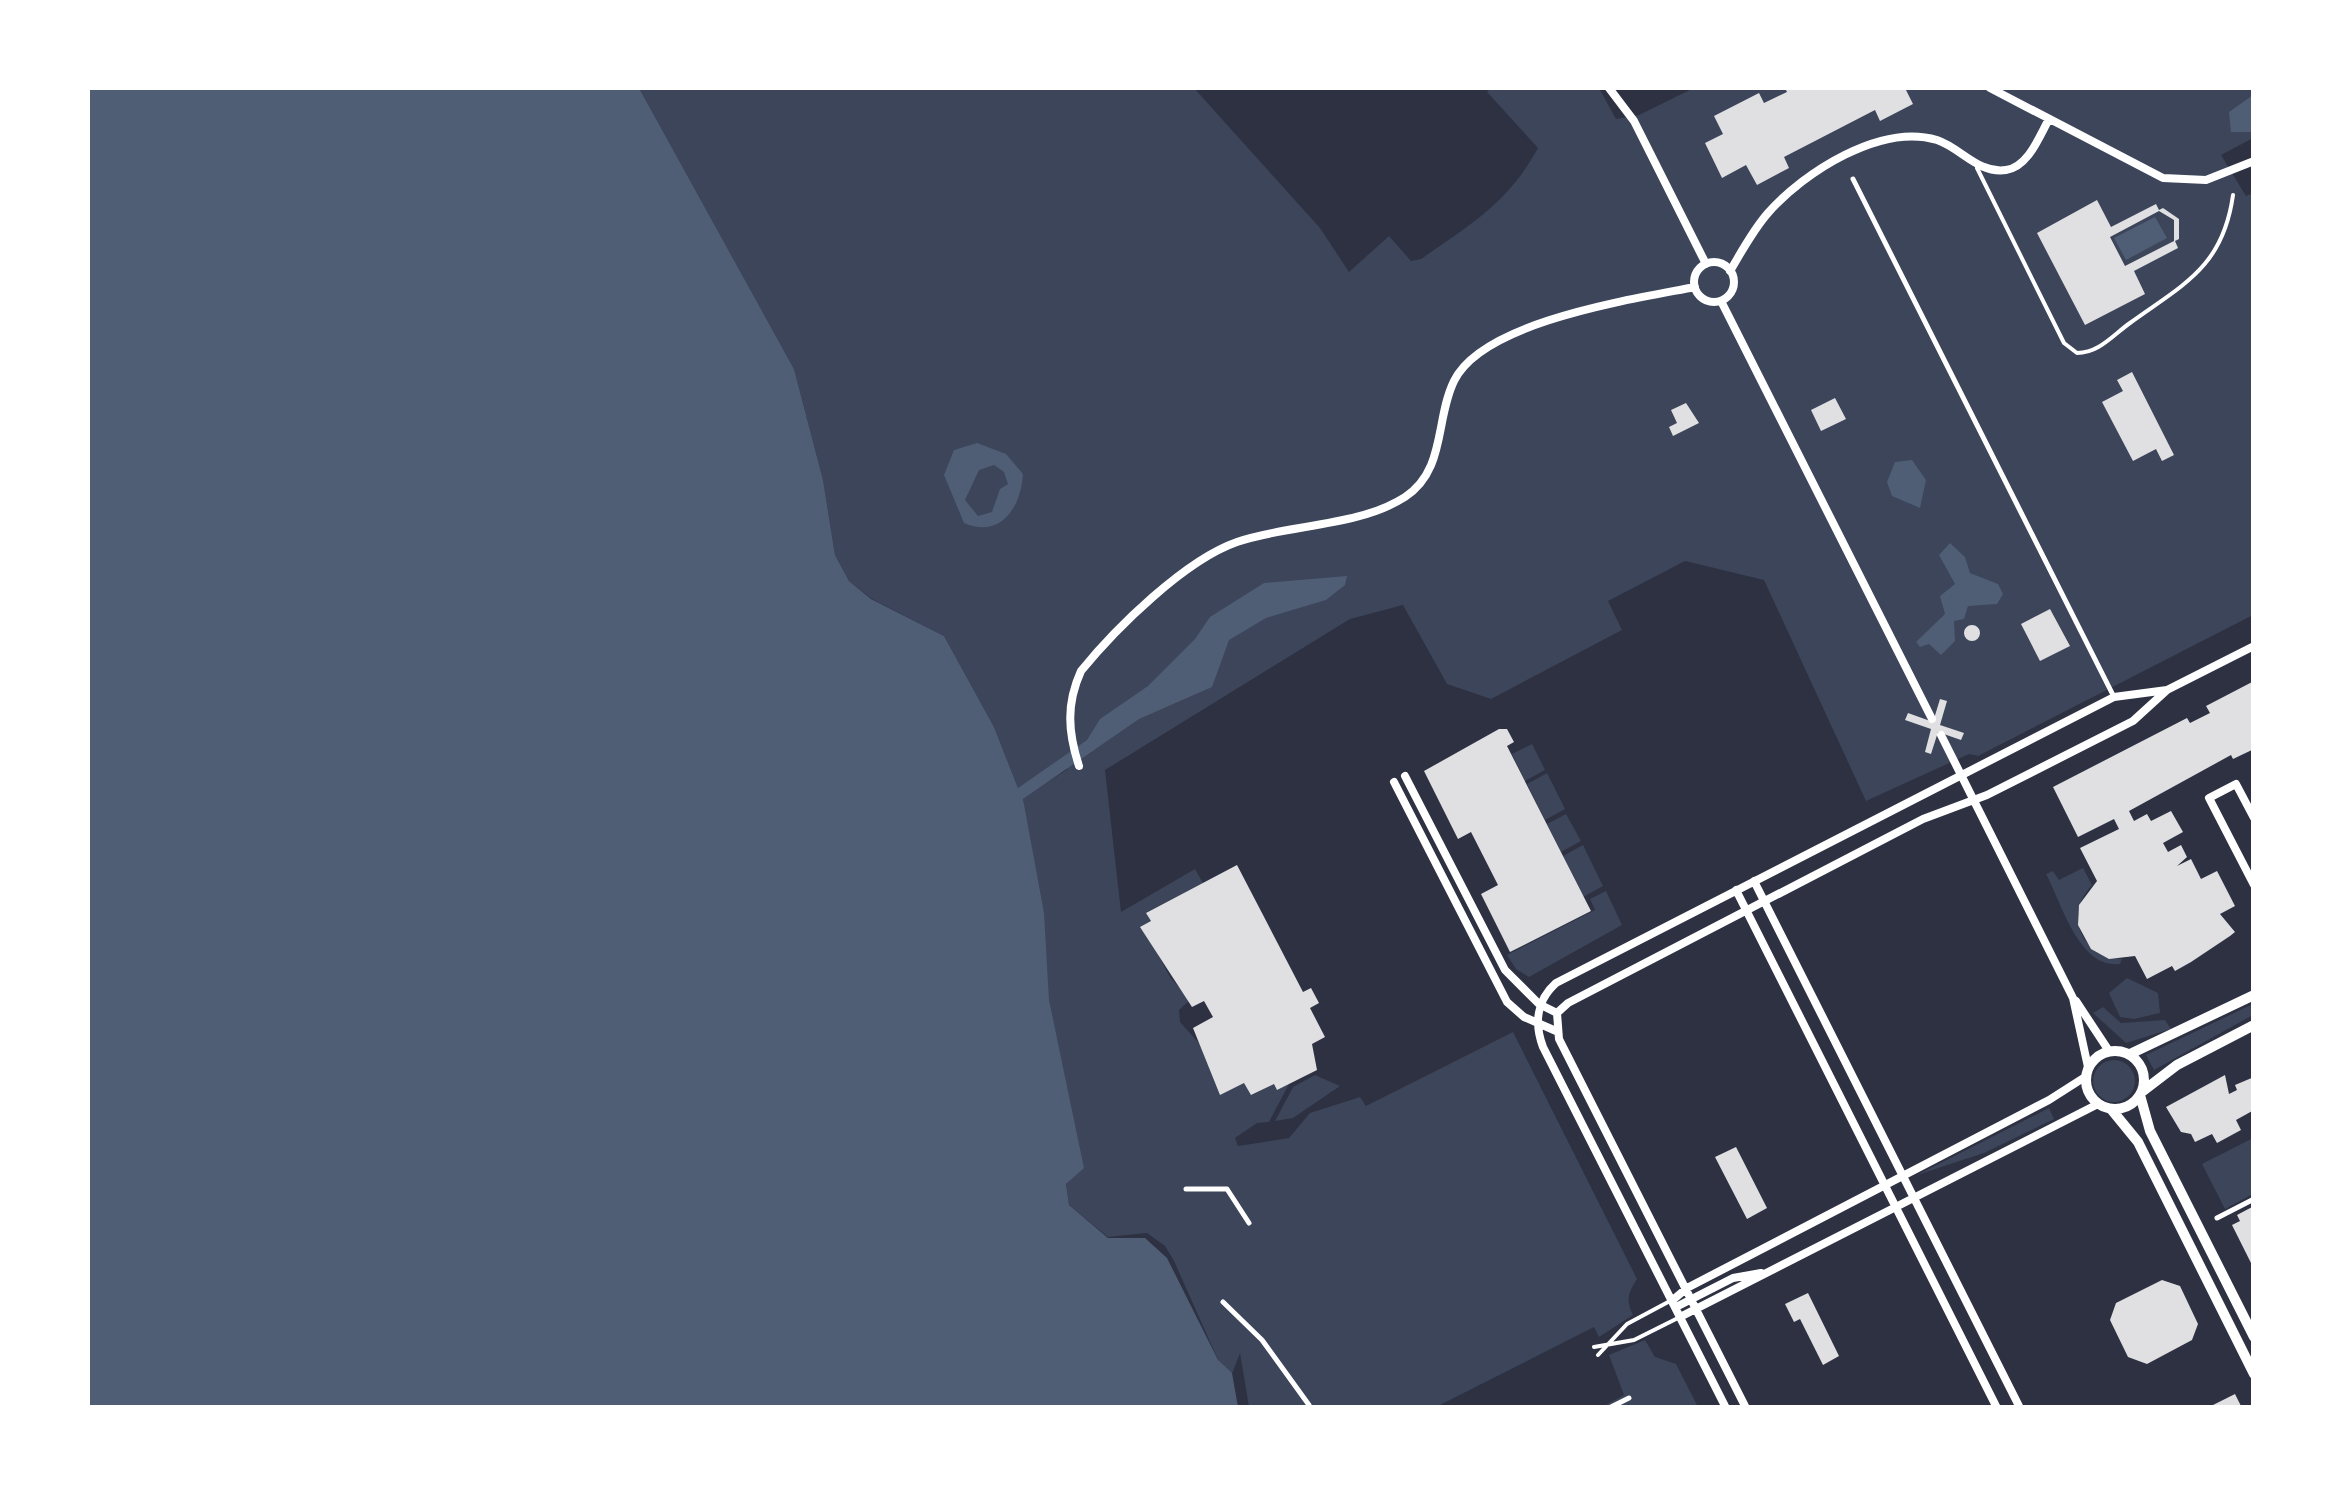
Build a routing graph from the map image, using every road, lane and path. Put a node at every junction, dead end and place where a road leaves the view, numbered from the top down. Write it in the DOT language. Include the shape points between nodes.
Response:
graph roads {
  1 [pos="1610,88"];
  2 [pos="1990,88"];
  3 [pos="2049,120"];
  4 [pos="2254,161"];
  5 [pos="1975,164"];
  6 [pos="1854,180"];
  7 [pos="2232,196"];
  8 [pos="1706,264"];
  9 [pos="1730,270"];
  10 [pos="1695,287"];
  11 [pos="1721,301"];
  12 [pos="2254,646"];
  13 [pos="2168,690"];
  14 [pos="2114,698"];
  15 [pos="1932,719"];
  16 [pos="1941,735"];
  17 [pos="1079,766"];
  18 [pos="1405,776"];
  19 [pos="1961,779"];
  20 [pos="1394,782"];
  21 [pos="1972,800"];
  22 [pos="2254,818"];
  23 [pos="1754,881"];
  24 [pos="2254,885"];
  25 [pos="1736,890"];
  26 [pos="1765,902"];
  27 [pos="1746,911"];
  28 [pos="2254,995"];
  29 [pos="2073,998"];
  30 [pos="1539,1004"];
  31 [pos="1558,1013"];
  32 [pos="1539,1024"];
  33 [pos="2254,1026"];
  34 [pos="1556,1031"];
  35 [pos="2109,1051"];
  36 [pos="2130,1054"];
  37 [pos="2087,1072"];
  38 [pos="2141,1093"];
  39 [pos="2098,1104"];
  40 [pos="2111,1109"];
  41 [pos="1904,1175"];
  42 [pos="1886,1184"];
  43 [pos="1186,1189"];
  44 [pos="1915,1196"];
  45 [pos="2254,1199"];
  46 [pos="1896,1206"];
  47 [pos="2217,1218"];
  48 [pos="1249,1223"];
  49 [pos="1770,1272"];
  50 [pos="1687,1288"];
  51 [pos="1692,1299"];
  52 [pos="1222,1302"];
  53 [pos="1678,1307"];
  54 [pos="1698,1309"];
  55 [pos="2254,1337"];
  56 [pos="1611,1342"];
  57 [pos="1594,1347"];
  58 [pos="1598,1354"];
  59 [pos="2254,1374"];
  60 [pos="1629,1398"];
  61 [pos="1309,1404"];
  62 [pos="1609,1408"];
  63 [pos="1726,1408"];
  64 [pos="1746,1408"];
  65 [pos="1997,1408"];
  66 [pos="2020,1408"];
  1 -- 8 [label="street"];
  2 -- 3 [label="street"];
  3 -- 4 [label="street" via="2172,180 2206,180"];
  3 -- 5 [label="street" via="2016,166"];
  5 -- 7 [label="lane" via="2064,343 2077,353 2099,347 2197,276 2221,238"];
  5 -- 9 [label="street" via="1927,138 1891,138 1865,147 1776,204"];
  6 -- 14 [label="street"];
  8 -- 9 [label="street"];
  8 -- 10 [label="street"];
  9 -- 11 [label="street" via="1733,288"];
  10 -- 11 [label="street" via="1705,300"];
  10 -- 17 [label="street" via="1578,309 1475,357 1452,384 1434,462 1408,495 1380,508 1236,542 1196,564 1081,672 1070,704"];
  11 -- 15 [label="street"];
  12 -- 13 [label="street"];
  13 -- 14 [label="street"];
  13 -- 21 [label="street" via="2133,721"];
  14 -- 19 [label="street"];
  16 -- 19 [label="street"];
  18 -- 30 [label="street" via="1505,970"];
  19 -- 21 [label="street"];
  19 -- 23 [label="street"];
  20 -- 32 [label="street" via="1507,1002"];
  21 -- 26 [label="street" via="1932,814"];
  21 -- 29 [label="street"];
  22 -- 24 [label="street" via="2236,784 2208,798"];
  23 -- 25 [label="street"];
  23 -- 26 [label="street"];
  25 -- 27 [label="street"];
  25 -- 30 [label="street" via="1556,983"];
  26 -- 27 [label="street"];
  26 -- 41 [label="street"];
  27 -- 31 [label="street" via="1560,1006"];
  27 -- 42 [label="street"];
  28 -- 36 [label="main road"];
  29 -- 35 [label="street"];
  29 -- 37 [label="street"];
  30 -- 31 [label="street"];
  30 -- 32 [label="street"];
  31 -- 34 [label="street"];
  32 -- 34 [label="street"];
  32 -- 53 [label="street" via="1562,1085"];
  33 -- 38 [label="main road" via="2177,1065"];
  34 -- 50 [label="street"];
  35 -- 36 [label="main road"];
  35 -- 37 [label="main road"];
  36 -- 38 [label="main road" via="2144,1074"];
  37 -- 39 [label="main road"];
  37 -- 41 [label="street" via="2049,1100"];
  38 -- 40 [label="main road" via="2132,1104"];
  38 -- 55 [label="main road" via="2150,1131"];
  39 -- 40 [label="main road"];
  39 -- 44 [label="street"];
  40 -- 59 [label="main road" via="2138,1142"];
  41 -- 42 [label="street"];
  41 -- 44 [label="street"];
  42 -- 46 [label="street"];
  42 -- 50 [label="street"];
  43 -- 48 [label="street" via="1225,1188"];
  44 -- 46 [label="street"];
  44 -- 66 [label="street"];
  45 -- 47 [label="street"];
  46 -- 49 [label="street"];
  46 -- 65 [label="street"];
  49 -- 51 [label="street" via="1734,1278"];
  49 -- 54 [label="street"];
  50 -- 51 [label="street"];
  50 -- 53 [label="street"];
  51 -- 53 [label="street"];
  51 -- 54 [label="street"];
  52 -- 61 [label="street" via="1262,1340"];
  53 -- 54 [label="street"];
  53 -- 56 [label="lane" via="1627,1324"];
  53 -- 56 [label="lane" via="1634,1340"];
  53 -- 63 [label="street"];
  54 -- 64 [label="street"];
  56 -- 57 [label="lane"];
  56 -- 58 [label="lane"];
  60 -- 62 [label="street"];
}
